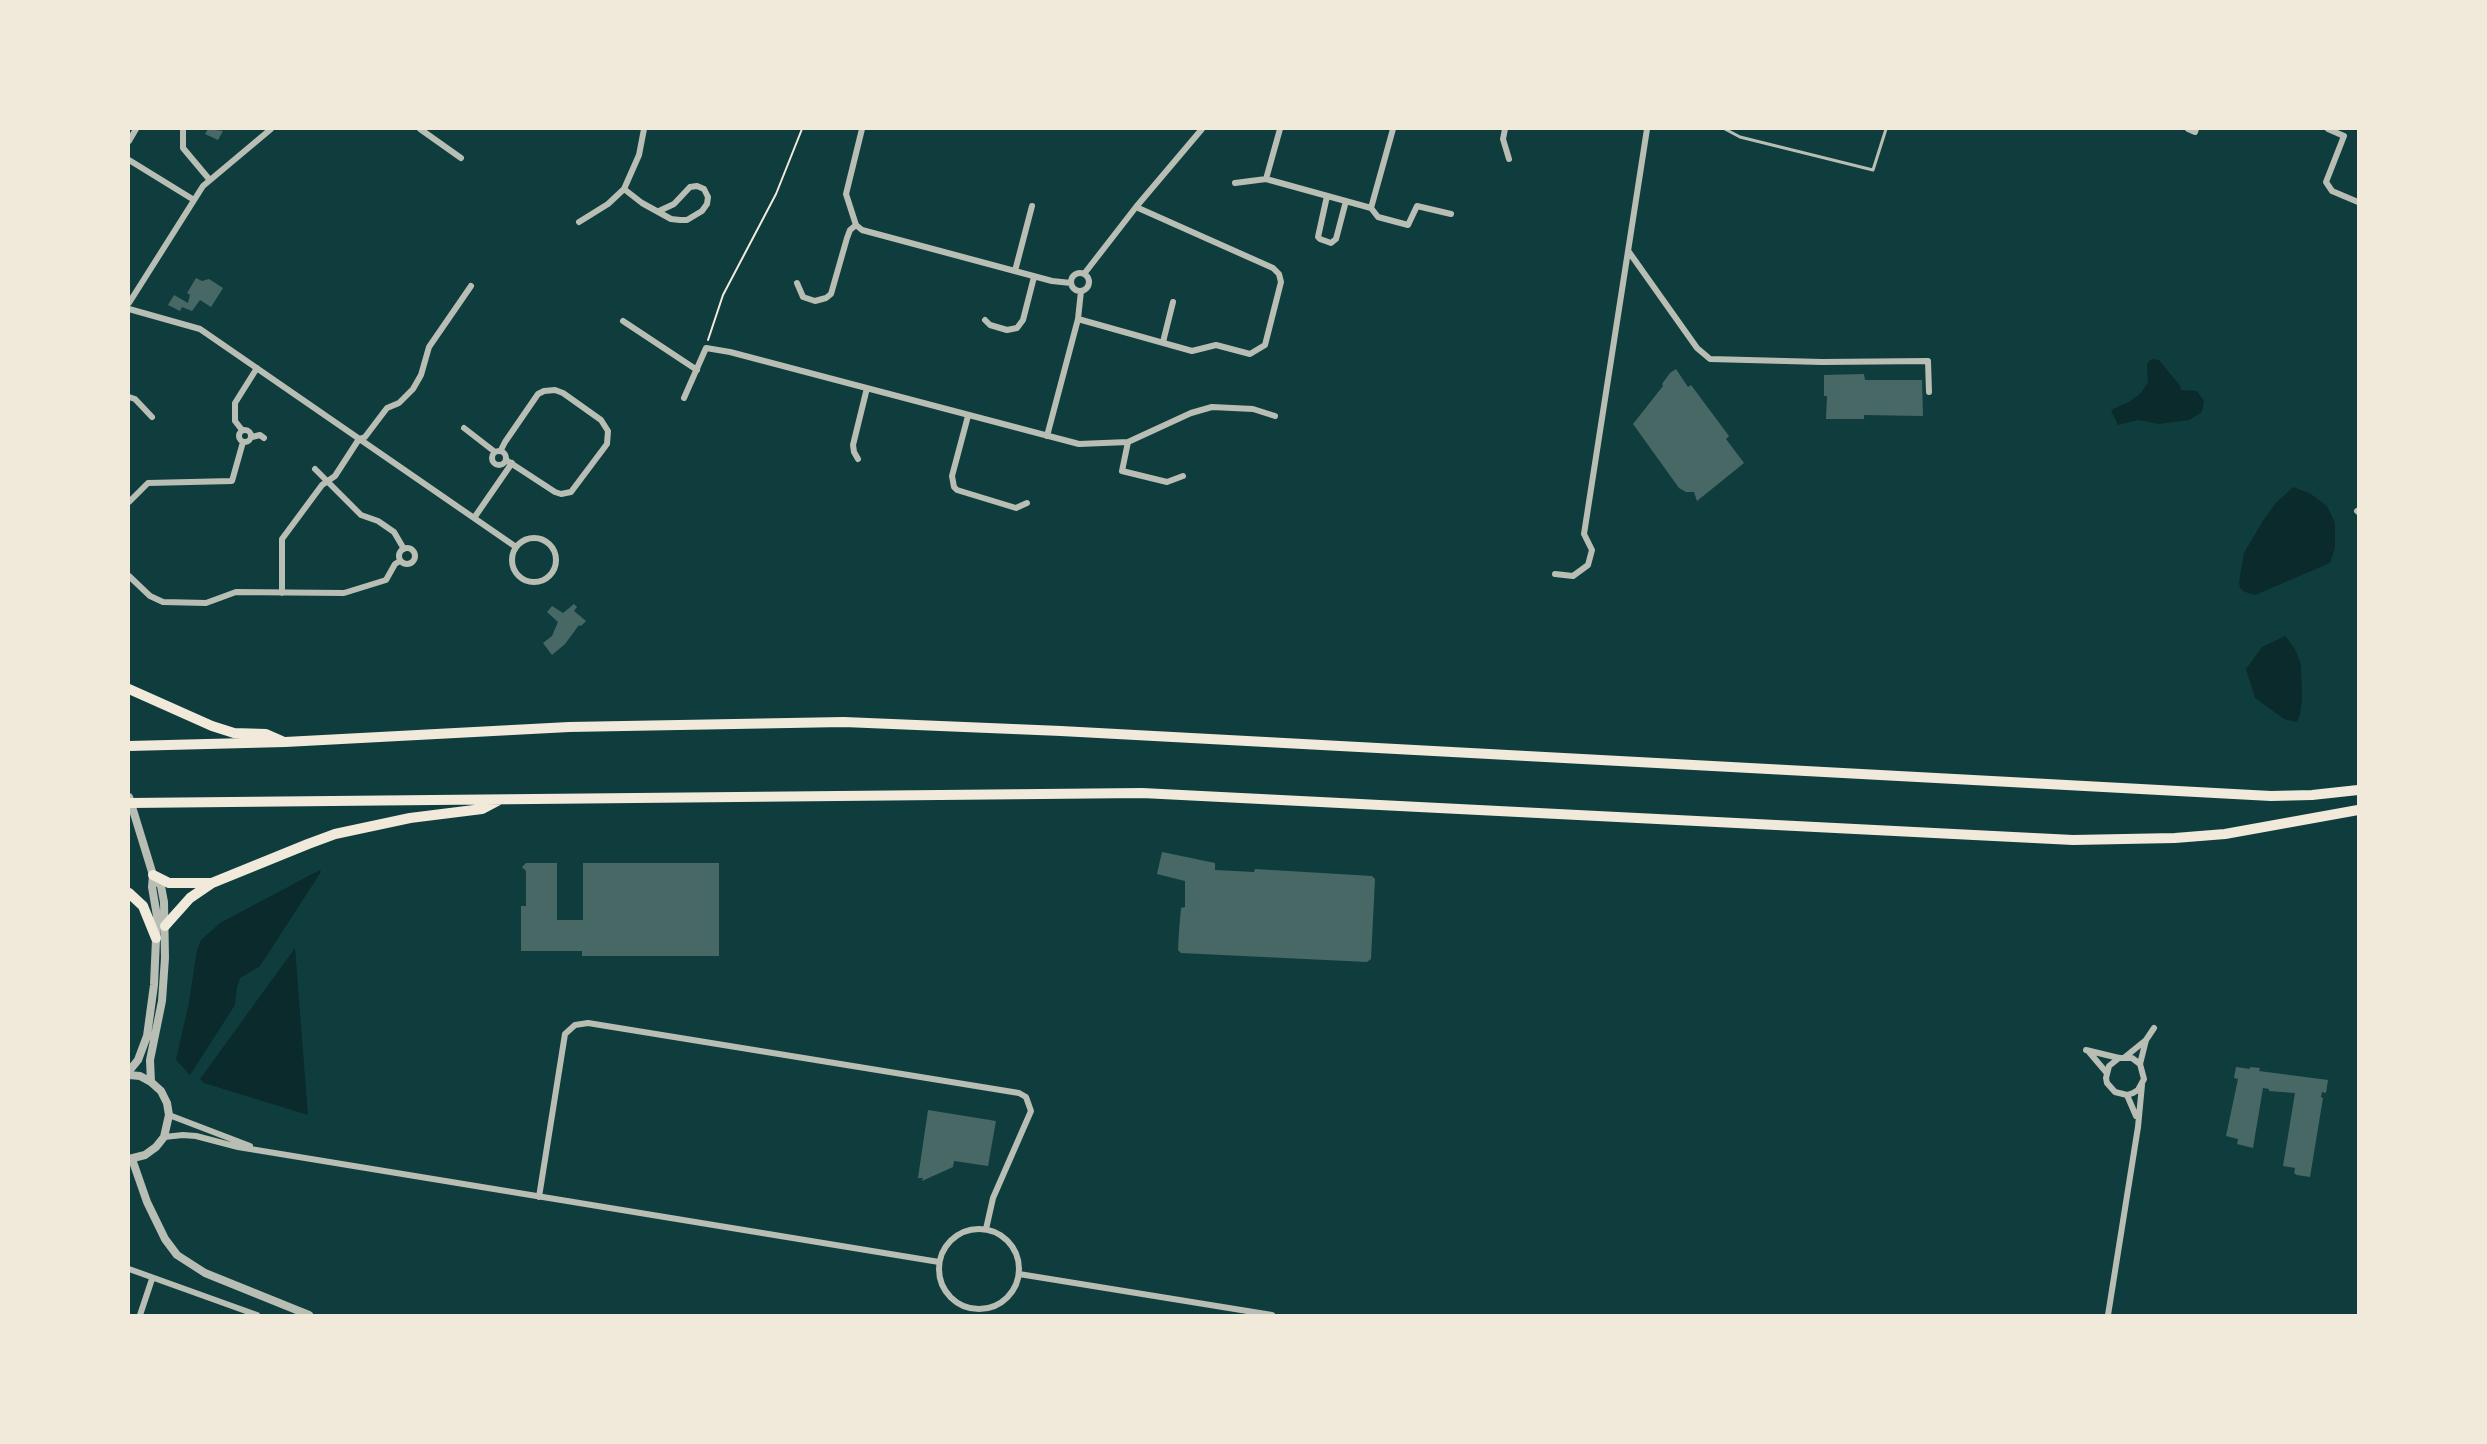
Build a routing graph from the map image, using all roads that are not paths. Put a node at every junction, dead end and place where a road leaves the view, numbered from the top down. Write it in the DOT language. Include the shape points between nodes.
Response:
graph roads {
  1 [pos="136,129"];
  2 [pos="183,129"];
  3 [pos="271,129"];
  4 [pos="420,129"];
  5 [pos="644,129"];
  6 [pos="862,129"];
  7 [pos="1202,129"];
  8 [pos="1280,129"];
  9 [pos="1393,129"];
  10 [pos="1505,129"];
  11 [pos="1647,129"];
  12 [pos="1725,129"];
  13 [pos="1886,129"];
  14 [pos="2188,129"];
  15 [pos="2196,129"];
  16 [pos="2328,129"];
  17 [pos="129,141"];
  18 [pos="461,158"];
  19 [pos="1509,159"];
  20 [pos="129,160"];
  21 [pos="209,179"];
  22 [pos="1266,180"];
  23 [pos="1235,183"];
  24 [pos="624,189"];
  25 [pos="1328,196"];
  26 [pos="194,200"];
  27 [pos="1346,201"];
  28 [pos="2358,202"];
  29 [pos="1032,206"];
  30 [pos="1136,207"];
  31 [pos="1371,208"];
  32 [pos="659,211"];
  33 [pos="1451,214"];
  34 [pos="579,222"];
  35 [pos="856,225"];
  36 [pos="1629,252"];
  37 [pos="1015,271"];
  38 [pos="1084,274"];
  39 [pos="1034,277"];
  40 [pos="797,283"];
  41 [pos="1071,284"];
  42 [pos="471,286"];
  43 [pos="1081,291"];
  44 [pos="1173,302"];
  45 [pos="129,303"];
  46 [pos="129,309"];
  47 [pos="1078,319"];
  48 [pos="985,320"];
  49 [pos="623,321"];
  50 [pos="1162,342"];
  51 [pos="257,368"];
  52 [pos="697,370"];
  53 [pos="867,388"];
  54 [pos="1929,392"];
  55 [pos="129,398"];
  56 [pos="684,398"];
  57 [pos="968,416"];
  58 [pos="1275,416"];
  59 [pos="152,417"];
  60 [pos="464,428"];
  61 [pos="242,430"];
  62 [pos="1047,436"];
  63 [pos="252,437"];
  64 [pos="264,438"];
  65 [pos="359,439"];
  66 [pos="243,442"];
  67 [pos="1128,442"];
  68 [pos="498,451"];
  69 [pos="858,459"];
  70 [pos="509,462"];
  71 [pos="315,469"];
  72 [pos="1183,476"];
  73 [pos="326,481"];
  74 [pos="129,502"];
  75 [pos="1027,503"];
  76 [pos="474,518"];
  77 [pos="516,547"];
  78 [pos="404,549"];
  79 [pos="400,561"];
  80 [pos="1555,574"];
  81 [pos="129,576"];
  82 [pos="282,593"];
  83 [pos="129,689"];
  84 [pos="285,742"];
  85 [pos="129,746"];
  86 [pos="2358,790"];
  87 [pos="129,797"];
  88 [pos="502,799"];
  89 [pos="129,803"];
  90 [pos="2358,810"];
  91 [pos="153,875"];
  92 [pos="212,883"];
  93 [pos="129,893"];
  94 [pos="165,926"];
  95 [pos="156,938"];
  96 [pos="2154,1028"];
  97 [pos="2145,1040"];
  98 [pos="2122,1057"];
  99 [pos="2140,1064"];
  100 [pos="2106,1072"];
  101 [pos="129,1073"];
  102 [pos="152,1082"];
  103 [pos="2142,1085"];
  104 [pos="2127,1095"];
  105 [pos="169,1115"];
  106 [pos="2137,1119"];
  107 [pos="164,1137"];
  108 [pos="254,1147"];
  109 [pos="131,1158"];
  110 [pos="539,1197"];
  111 [pos="986,1229"];
  112 [pos="939,1262"];
  113 [pos="129,1269"];
  114 [pos="1019,1274"];
  115 [pos="152,1279"];
  116 [pos="974,1312"];
  117 [pos="140,1315"];
  118 [pos="257,1315"];
  119 [pos="309,1315"];
  120 [pos="1272,1315"];
  121 [pos="2108,1315"];
  1 -- 17 [label="street"];
  2 -- 21 [label="street" via="183,148"];
  3 -- 21 [label="street"];
  4 -- 18 [label="street"];
  5 -- 24 [label="street" via="639,156"];
  6 -- 35 [label="street" via="846,194"];
  7 -- 30 [label="street"];
  8 -- 22 [label="street"];
  9 -- 31 [label="street"];
  10 -- 19 [label="street" via="1503,139"];
  11 -- 36 [label="street"];
  12 -- 13 [label="lane" via="1740,137 1872,170"];
  14 -- 15 [label="street"];
  16 -- 28 [label="street" via="2344,136 2326,182 2332,191"];
  20 -- 26 [label="street"];
  21 -- 26 [label="street"];
  22 -- 23 [label="street"];
  22 -- 25 [label="street"];
  24 -- 32 [label="street"];
  24 -- 34 [label="street"];
  25 -- 27 [label="street"];
  25 -- 27 [label="street" via="1318,237 1331,243 1336,239"];
  26 -- 45 [label="street"];
  27 -- 31 [label="street"];
  29 -- 37 [label="street"];
  30 -- 38 [label="street"];
  30 -- 50 [label="street" via="1273,268 1281,282 1265,345 1258,351 1250,354 1216,345 1192,351"];
  31 -- 33 [label="street" via="1378,217 1408,225 1417,206"];
  32 -- 32 [label="street" via="671,219 687,220 702,211 708,197 704,189 690,187 674,204"];
  35 -- 37 [label="street" via="871,235"];
  35 -- 40 [label="street" via="847,238 831,294 821,301 802,297"];
  36 -- 54 [label="street" via="1697,348 1710,359 1928,361"];
  36 -- 80 [label="street" via="1584,534 1592,550 1588,565 1574,576"];
  37 -- 39 [label="street"];
  38 -- 41 [label="street" via="1074,275"];
  38 -- 43 [label="street" via="1089,284"];
  39 -- 41 [label="street"];
  39 -- 48 [label="street" via="1023,320 1017,328 1007,330"];
  41 -- 43 [label="street"];
  42 -- 65 [label="street" via="429,347 413,389 399,403 387,408 365,437"];
  43 -- 47 [label="street"];
  44 -- 50 [label="street"];
  46 -- 51 [label="street" via="200,329"];
  47 -- 50 [label="street"];
  47 -- 62 [label="street"];
  49 -- 52 [label="street"];
  51 -- 61 [label="street" via="235,403 235,421"];
  51 -- 65 [label="street"];
  52 -- 53 [label="street" via="706,348"];
  52 -- 56 [label="street"];
  53 -- 57 [label="street"];
  53 -- 69 [label="street" via="853,445"];
  55 -- 59 [label="street" via="135,399"];
  57 -- 62 [label="street"];
  57 -- 75 [label="street" via="952,476 954,487 1017,507"];
  58 -- 67 [label="street" via="1238,408 1201,409"];
  60 -- 68 [label="street"];
  61 -- 63 [label="street" via="250,431"];
  61 -- 66 [label="street" via="239,437"];
  62 -- 67 [label="street" via="1079,444"];
  63 -- 64 [label="street"];
  63 -- 66 [label="street"];
  65 -- 73 [label="street" via="335,476"];
  65 -- 76 [label="street"];
  66 -- 74 [label="street" via="232,481 148,483"];
  67 -- 72 [label="street" via="1122,471 1167,482"];
  68 -- 70 [label="street" via="506,454"];
  68 -- 70 [label="street" via="492,459 497,465"];
  68 -- 70 [label="street" via="538,394 555,390 605,423 608,440 604,448 576,489 566,494 555,492"];
  70 -- 76 [label="street"];
  71 -- 73 [label="street"];
  73 -- 78 [label="street" via="361,515 394,532"];
  73 -- 82 [label="street" via="282,539"];
  76 -- 77 [label="street"];
  77 -- 77 [label="street" via="512,562 520,577 532,582 551,574 556,557 545,541 530,538"];
  78 -- 79 [label="street" via="399,553"];
  78 -- 79 [label="street" via="413,551 414,556 409,564"];
  79 -- 82 [label="street" via="386,580 344,593"];
  81 -- 82 [label="street" via="150,596 163,602 206,603 236,592"];
  83 -- 84 [label="highway" via="212,726 234,733 266,734"];
  84 -- 85 [label="highway"];
  84 -- 86 [label="highway" via="569,727 844,722 2261,795"];
  87 -- 91 [label="street"];
  88 -- 89 [label="highway"];
  88 -- 90 [label="highway" via="1142,793 2073,840 2225,834"];
  88 -- 92 [label="highway" via="482,809 410,818 335,834"];
  91 -- 92 [label="highway" via="169,883"];
  91 -- 94 [label="street" via="161,886"];
  91 -- 95 [label="street"];
  92 -- 94 [label="highway" via="190,898"];
  93 -- 95 [label="highway" via="142,906"];
  94 -- 102 [label="street" via="162,1002 150,1060"];
  95 -- 101 [label="street" via="147,1036"];
  96 -- 97 [label="street"];
  97 -- 98 [label="street"];
  97 -- 99 [label="street"];
  98 -- 99 [label="street"];
  98 -- 100 [label="street" via="2113,1061"];
  98 -- 100 [label="street" via="2086,1050"];
  99 -- 103 [label="street" via="2144,1073"];
  100 -- 104 [label="street" via="2110,1089"];
  101 -- 102 [label="street"];
  102 -- 105 [label="street" via="161,1091"];
  103 -- 104 [label="street"];
  103 -- 106 [label="street"];
  104 -- 106 [label="street"];
  105 -- 107 [label="street"];
  105 -- 108 [label="street"];
  106 -- 121 [label="street"];
  107 -- 108 [label="street" via="183,1135"];
  107 -- 109 [label="street" via="145,1155"];
  108 -- 110 [label="street"];
  109 -- 119 [label="street" via="151,1211 177,1255 205,1273"];
  110 -- 111 [label="street" via="565,1034 575,1025 588,1023 1019,1093 1026,1097 1031,1111 993,1198"];
  110 -- 112 [label="street"];
  111 -- 112 [label="street" via="961,1232 943,1250"];
  111 -- 114 [label="street" via="1007,1240 1018,1261"];
  112 -- 116 [label="street" via="943,1288 951,1298"];
  113 -- 115 [label="street"];
  114 -- 116 [label="street" via="1009,1296 999,1304"];
  114 -- 120 [label="street"];
  115 -- 117 [label="street"];
  115 -- 118 [label="street"];
}
